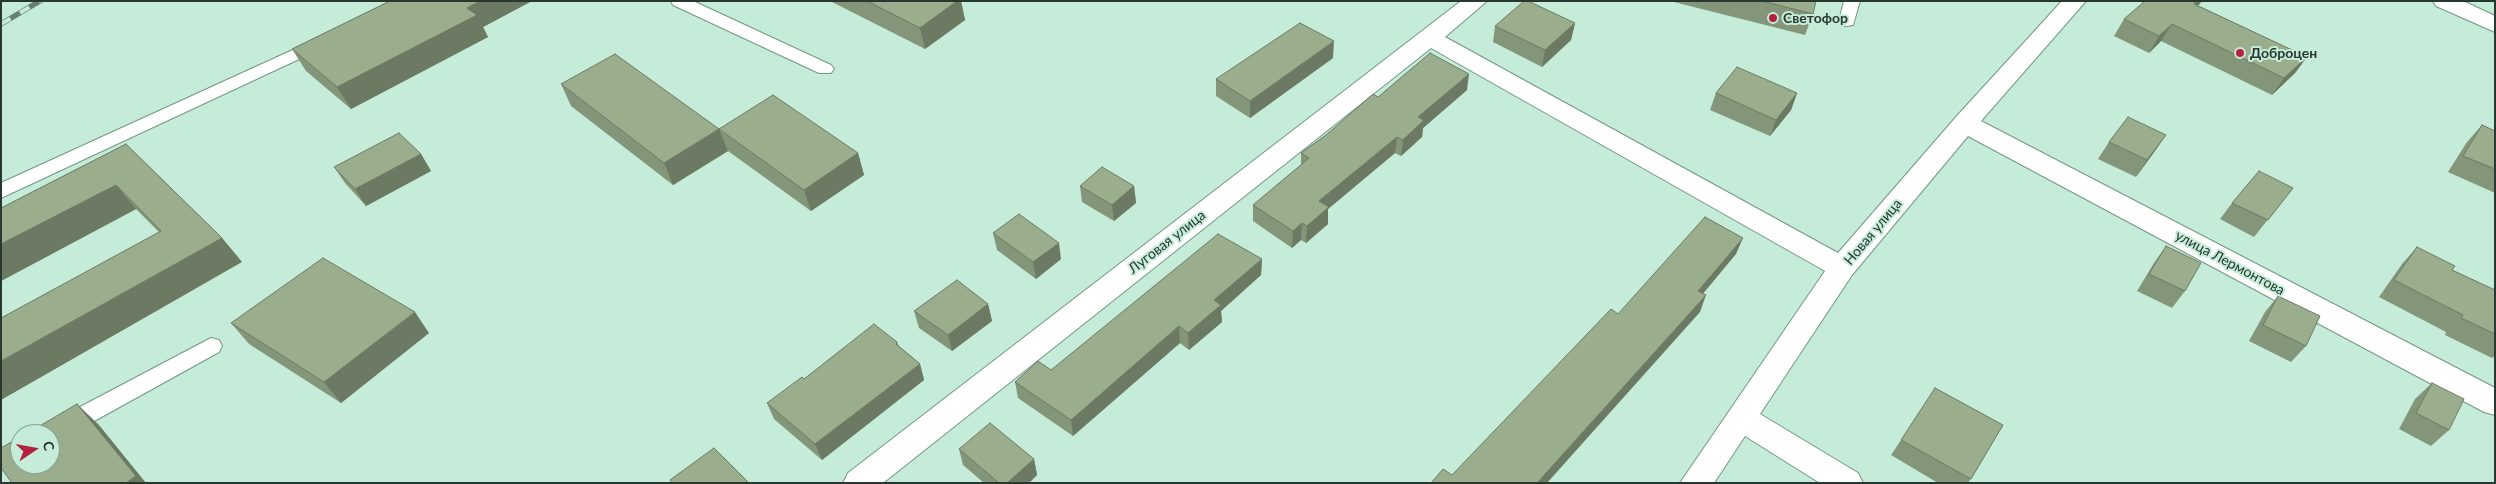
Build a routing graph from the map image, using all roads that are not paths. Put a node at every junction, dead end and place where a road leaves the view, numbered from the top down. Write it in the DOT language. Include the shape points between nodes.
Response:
graph roads {
  1 [pos="679,1"];
  2 [pos="1476,1"];
  3 [pos="1852,1"];
  4 [pos="2075,1"];
  5 [pos="2444,1"];
  6 [pos="1846,21"];
  7 [pos="2495,25"];
  8 [pos="338,35"];
  9 [pos="1430,38"];
  10 [pos="825,68"];
  11 [pos="1965,123"];
  12 [pos="1,190"];
  13 [pos="1842,268"];
  14 [pos="211,346"];
  15 [pos="2495,403"];
  16 [pos="1740,417"];
  17 [pos="60,429"];
  18 [pos="858,483"];
  19 [pos="1696,483"];
  20 [pos="1847,483"];
  1 -- 10 [label="lane"];
  2 -- 9 [label="street, Луговая улица"];
  3 -- 6 [label="lane"];
  4 -- 11 [label="street, Новая улица"];
  5 -- 7 [label="street"];
  8 -- 12 [label="lane"];
  9 -- 13 [label="street"];
  9 -- 18 [label="street, Луговая улица"];
  11 -- 13 [label="street, Новая улица"];
  11 -- 15 [label="street, улица Лермонтова"];
  13 -- 16 [label="street, Новая улица"];
  14 -- 17 [label="lane"];
  16 -- 19 [label="street, Новая улица"];
  16 -- 20 [label="street"];
}
